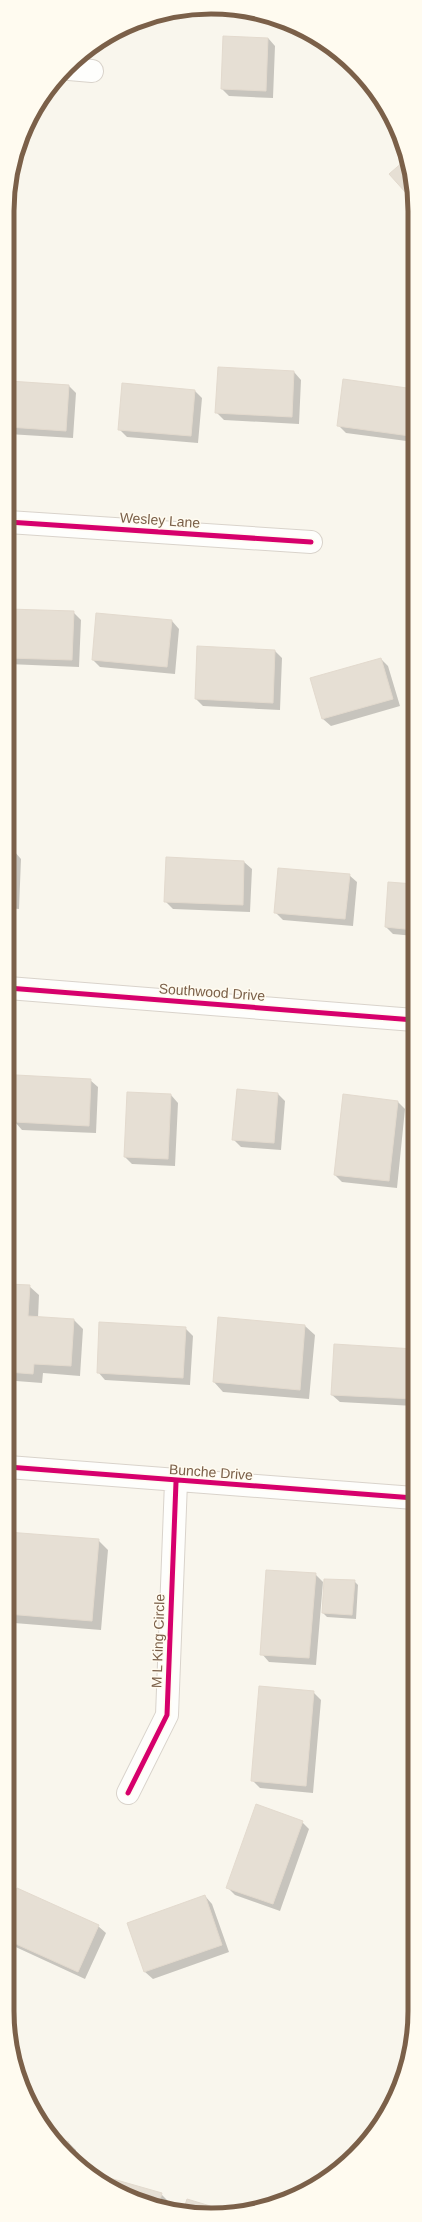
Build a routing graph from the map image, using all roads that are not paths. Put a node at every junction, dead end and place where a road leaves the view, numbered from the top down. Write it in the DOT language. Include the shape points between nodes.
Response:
graph roads {
  1 [pos="75,69"];
  2 [pos="92,71"];
  3 [pos="14,522"];
  4 [pos="311,542"];
  5 [pos="14,988"];
  6 [pos="408,1020"];
  7 [pos="14,1468"];
  8 [pos="176,1482"];
  9 [pos="408,1498"];
  10 [pos="128,1793"];
  1 -- 2 [label="street"];
  3 -- 4 [label="street, Wesley Lane"];
  5 -- 6 [label="street, Southwood Drive"];
  7 -- 8 [label="street, Bunche Drive"];
  8 -- 9 [label="street, Bunche Drive"];
  8 -- 10 [label="street, M L King Circle" via="167,1715"];
}
